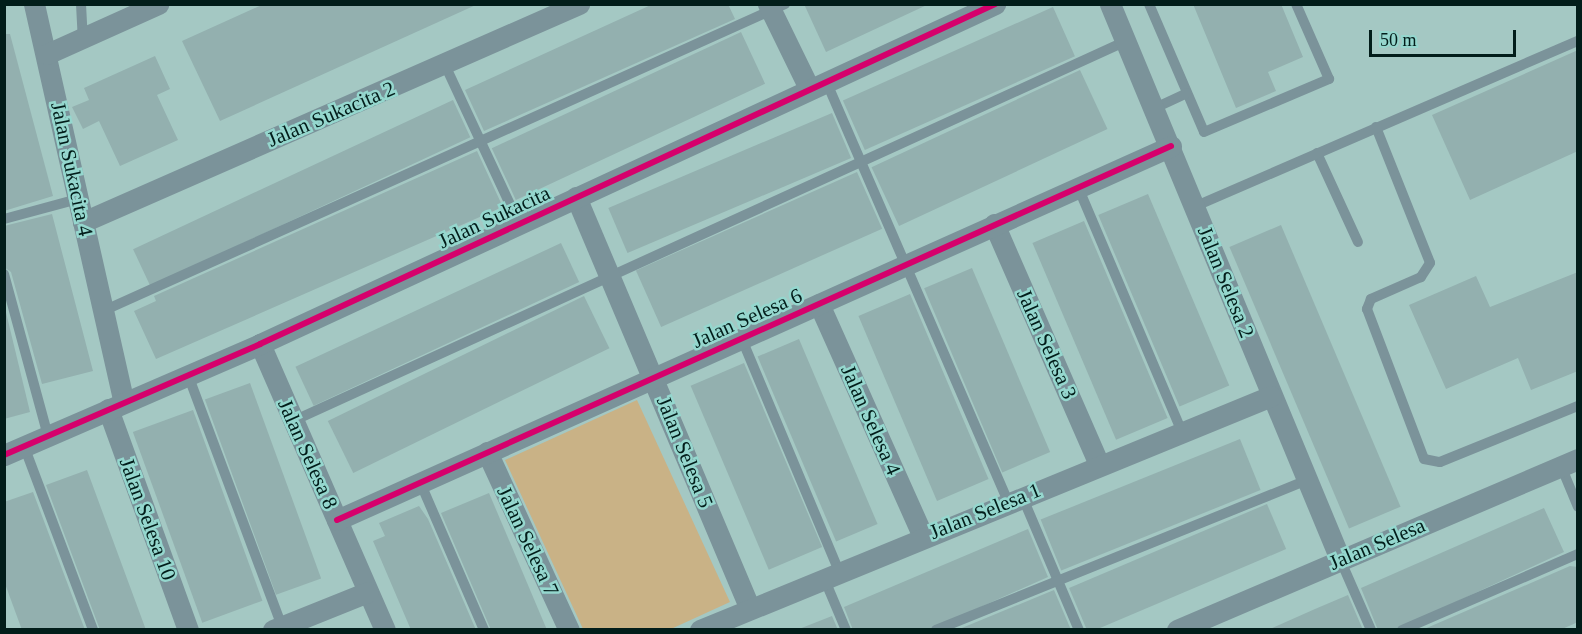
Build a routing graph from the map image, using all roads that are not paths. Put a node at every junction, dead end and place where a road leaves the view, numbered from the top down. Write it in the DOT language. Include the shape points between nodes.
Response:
graph roads {
  1 [pos="34,4"];
  2 [pos="81,4"];
  3 [pos="158,4"];
  4 [pos="579,4"];
  5 [pos="995,4"];
  6 [pos="1110,4"];
  7 [pos="1149,4"];
  8 [pos="1296,4"];
  9 [pos="775,7"];
  10 [pos="550,10"];
  11 [pos="83,38"];
  12 [pos="1126,41"];
  13 [pos="1578,41"];
  14 [pos="47,54"];
  15 [pos="445,65"];
  16 [pos="818,84"];
  17 [pos="1187,93"];
  18 [pos="1155,108"];
  19 [pos="1376,127"];
  20 [pos="482,143"];
  21 [pos="1171,146"];
  22 [pos="1317,153"];
  23 [pos="861,162"];
  24 [pos="1078,187"];
  25 [pos="576,197"];
  26 [pos="78,199"];
  27 [pos="1196,206"];
  28 [pos="4,219"];
  29 [pos="83,222"];
  30 [pos="519,224"];
  31 [pos="994,224"];
  32 [pos="1358,243"];
  33 [pos="909,262"];
  34 [pos="4,274"];
  35 [pos="611,278"];
  36 [pos="819,304"];
  37 [pos="103,311"];
  38 [pos="741,337"];
  39 [pos="260,344"];
  40 [pos="188,375"];
  41 [pos="654,377"];
  42 [pos="1271,396"];
  43 [pos="116,406"];
  44 [pos="1578,406"];
  45 [pos="294,422"];
  46 [pos="1181,430"];
  47 [pos="48,436"];
  48 [pos="24,446"];
  49 [pos="487,452"];
  50 [pos="4,455"];
  51 [pos="1569,463"];
  52 [pos="1099,464"];
  53 [pos="1307,480"];
  54 [pos="420,482"];
  55 [pos="1015,498"];
  56 [pos="1578,507"];
  57 [pos="337,520"];
  58 [pos="923,536"];
  59 [pos="1578,554"];
  60 [pos="1340,559"];
  61 [pos="832,574"];
  62 [pos="1058,579"];
  63 [pos="368,592"];
  64 [pos="750,608"];
  65 [pos="277,628"];
  66 [pos="93,630"];
  67 [pos="188,630"];
  68 [pos="385,630"];
  69 [pos="484,630"];
  70 [pos="569,630"];
  71 [pos="700,630"];
  72 [pos="846,630"];
  73 [pos="936,630"];
  74 [pos="1079,630"];
  75 [pos="1176,630"];
  76 [pos="1371,630"];
  77 [pos="1402,630"];
  1 -- 14 [label="street, Jalan Sukacita 4"];
  2 -- 11 [label="lane"];
  3 -- 11 [label="street"];
  4 -- 10 [label="street, Jalan Sukacita 2"];
  5 -- 16 [label="street, Jalan Sukacita"];
  6 -- 12 [label="street, Jalan Selesa 2"];
  7 -- 17 [label="lane"];
  8 -- 17 [label="lane" via="1329,79 1204,132"];
  9 -- 16 [label="street"];
  9 -- 20 [label="lane"];
  10 -- 15 [label="street, Jalan Sukacita 2"];
  11 -- 14 [label="street"];
  12 -- 18 [label="street, Jalan Selesa 2"];
  12 -- 23 [label="lane"];
  13 -- 19 [label="lane"];
  14 -- 26 [label="street, Jalan Sukacita 4"];
  15 -- 20 [label="lane"];
  15 -- 29 [label="street, Jalan Sukacita 2"];
  16 -- 23 [label="lane"];
  16 -- 25 [label="street, Jalan Sukacita"];
  17 -- 18 [label="lane"];
  18 -- 21 [label="street, Jalan Selesa 2"];
  19 -- 22 [label="lane"];
  19 -- 44 [label="lane" via="1430,263 1426,273 1376,296 1367,309 1424,459 1440,462"];
  20 -- 30 [label="lane"];
  20 -- 37 [label="lane"];
  21 -- 24 [label="street, Jalan Selesa 6"];
  21 -- 27 [label="street, Jalan Selesa 2"];
  22 -- 27 [label="lane"];
  22 -- 32 [label="lane"];
  23 -- 33 [label="lane"];
  23 -- 35 [label="lane"];
  24 -- 31 [label="street, Jalan Selesa 6"];
  24 -- 46 [label="lane"];
  25 -- 30 [label="street, Jalan Sukacita"];
  25 -- 35 [label="street, Jalan Selesa 5"];
  26 -- 28 [label="lane"];
  26 -- 29 [label="street, Jalan Sukacita 4"];
  27 -- 42 [label="street, Jalan Selesa 2"];
  29 -- 37 [label="street, Jalan Sukacita 4"];
  30 -- 39 [label="street, Jalan Sukacita"];
  31 -- 33 [label="street, Jalan Selesa 6"];
  31 -- 52 [label="street, Jalan Selesa 3"];
  33 -- 36 [label="street, Jalan Selesa 6"];
  33 -- 55 [label="lane"];
  34 -- 47 [label="lane"];
  35 -- 41 [label="street, Jalan Selesa 5"];
  35 -- 45 [label="lane"];
  36 -- 38 [label="street, Jalan Selesa 6"];
  36 -- 58 [label="street, Jalan Selesa 4"];
  37 -- 43 [label="street, Jalan Sukacita 4"];
  38 -- 41 [label="street, Jalan Selesa 6"];
  38 -- 61 [label="lane"];
  39 -- 40 [label="street, Jalan Sukacita"];
  39 -- 45 [label="street, Jalan Selesa 8"];
  40 -- 43 [label="street, Jalan Sukacita"];
  40 -- 65 [label="lane"];
  41 -- 49 [label="street, Jalan Selesa 6"];
  41 -- 64 [label="street, Jalan Selesa 5"];
  42 -- 46 [label="street, Jalan Selesa 1"];
  42 -- 53 [label="street, Jalan Selesa 2"];
  43 -- 47 [label="street, Jalan Sukacita"];
  43 -- 67 [label="street, Jalan Selesa 10"];
  45 -- 57 [label="street, Jalan Selesa 8"];
  46 -- 52 [label="street, Jalan Selesa 1"];
  47 -- 48 [label="street, Jalan Sukacita"];
  48 -- 50 [label="street, Jalan Sukacita"];
  48 -- 66 [label="lane"];
  49 -- 54 [label="street, Jalan Selesa 6"];
  49 -- 70 [label="street, Jalan Selesa 7"];
  51 -- 56 [label="lane"];
  51 -- 60 [label="street, Jalan Selesa"];
  52 -- 55 [label="street, Jalan Selesa 1"];
  53 -- 60 [label="street, Jalan Selesa 2"];
  53 -- 62 [label="lane"];
  54 -- 57 [label="street, Jalan Selesa 6"];
  54 -- 69 [label="lane"];
  55 -- 58 [label="street, Jalan Selesa 1"];
  55 -- 62 [label="lane"];
  57 -- 63 [label="street, Jalan Selesa 8"];
  58 -- 61 [label="street, Jalan Selesa 1"];
  59 -- 77 [label="lane"];
  60 -- 75 [label="street, Jalan Selesa"];
  60 -- 76 [label="lane"];
  61 -- 64 [label="street, Jalan Selesa 1"];
  61 -- 72 [label="lane"];
  62 -- 73 [label="lane"];
  62 -- 74 [label="lane"];
  63 -- 65 [label="street"];
  63 -- 68 [label="street, Jalan Selesa 8"];
  64 -- 71 [label="street, Jalan Selesa 1"];
}
